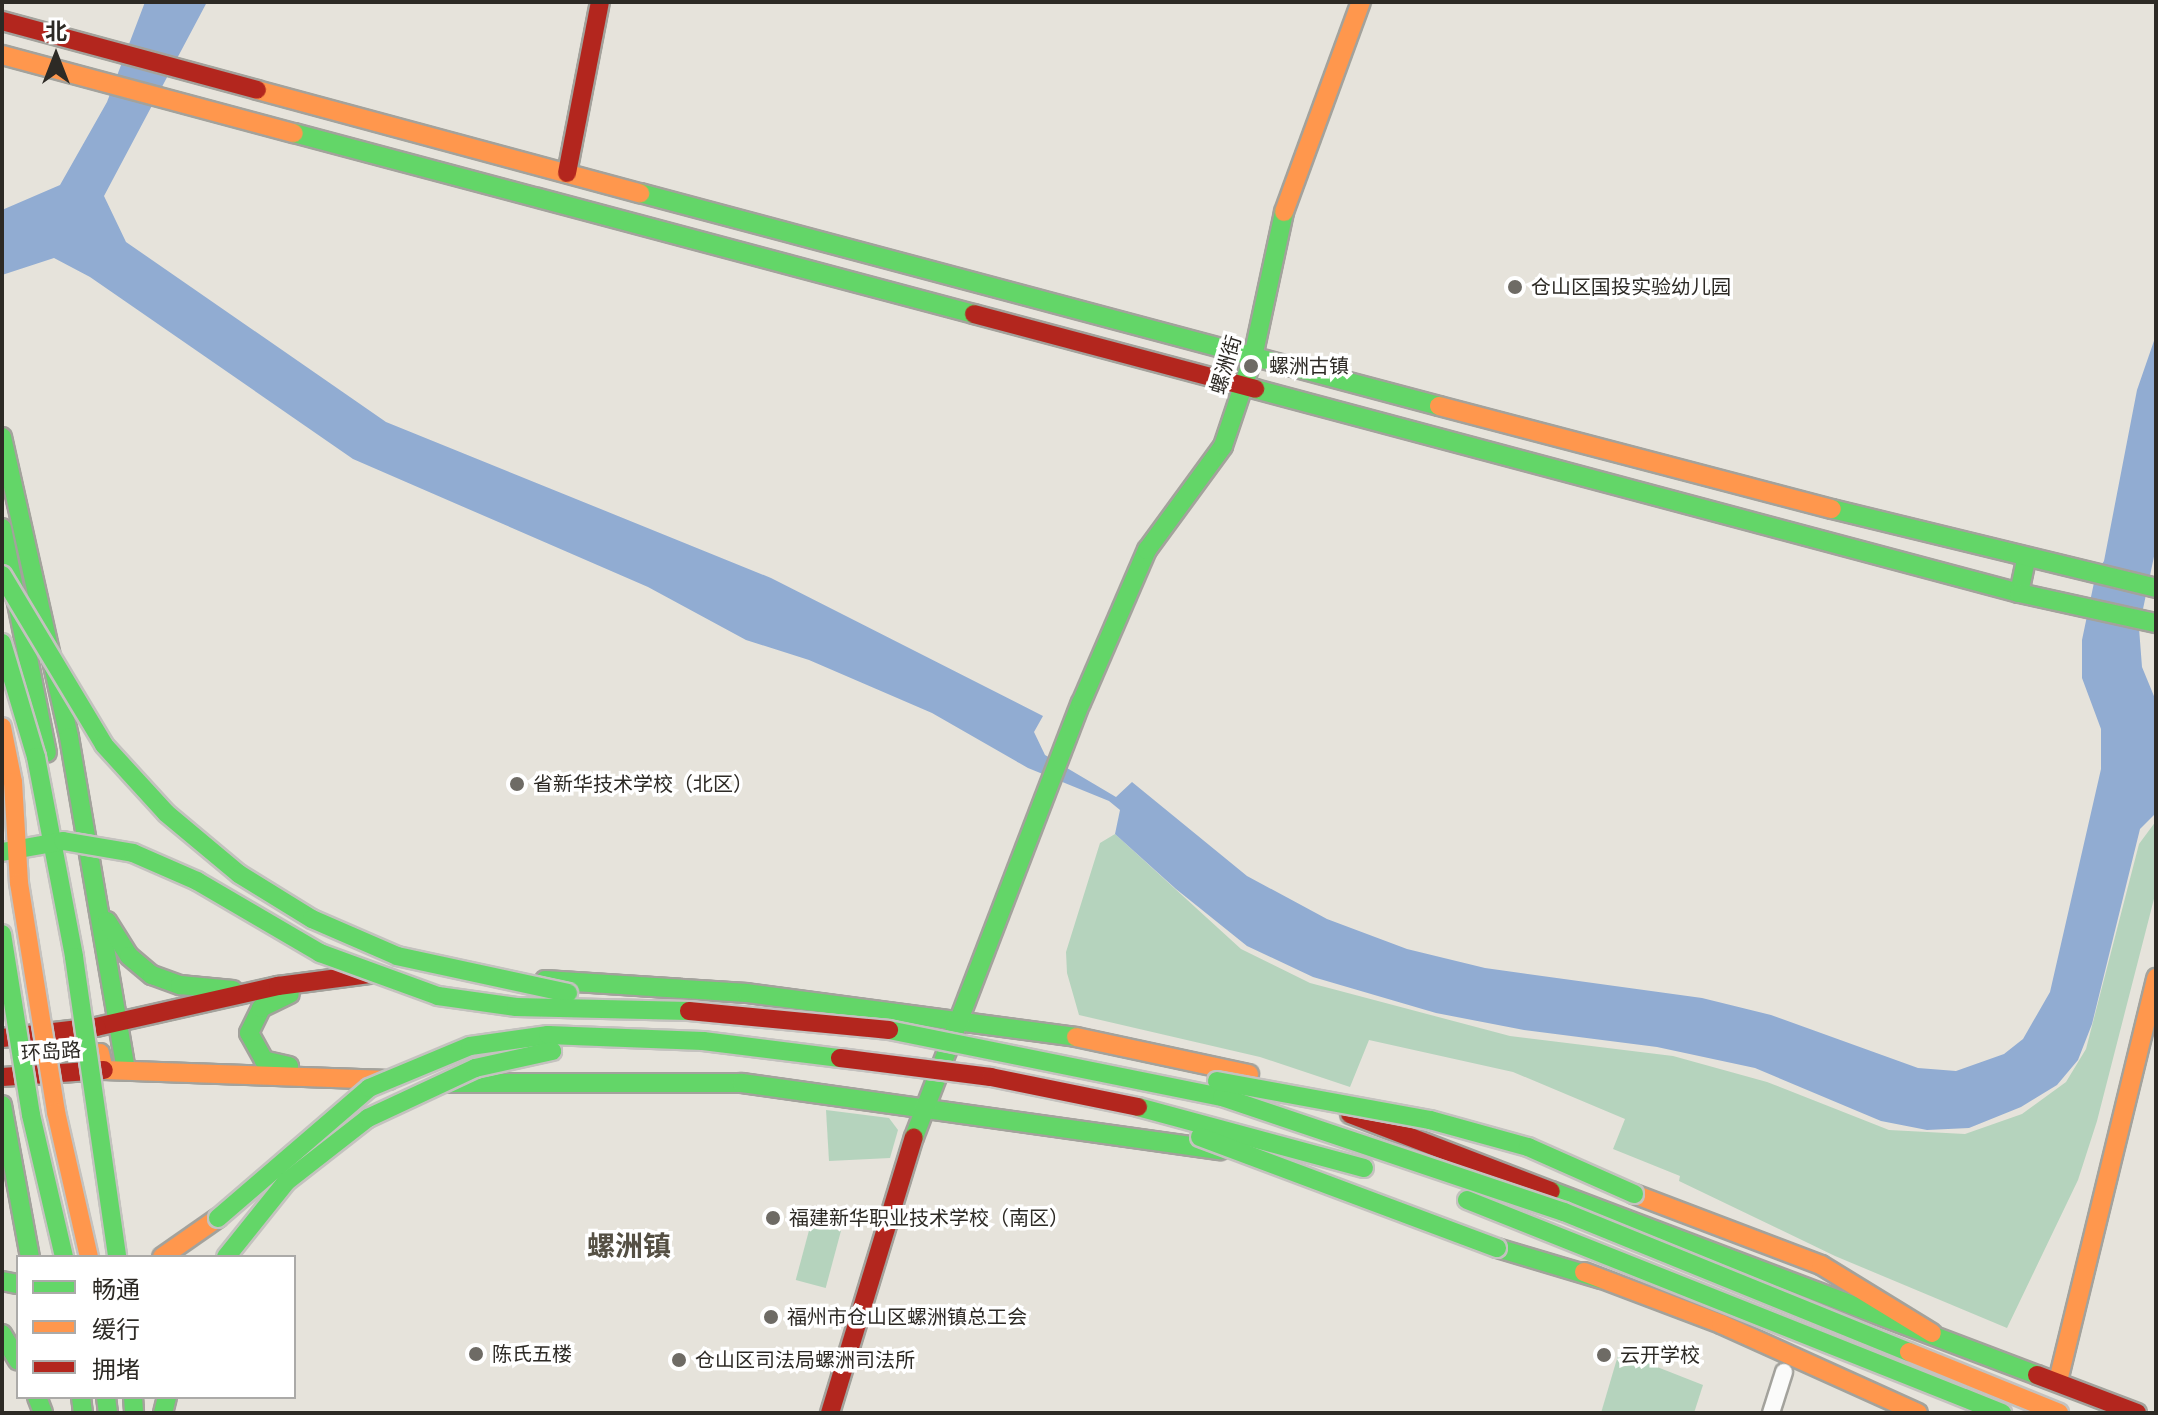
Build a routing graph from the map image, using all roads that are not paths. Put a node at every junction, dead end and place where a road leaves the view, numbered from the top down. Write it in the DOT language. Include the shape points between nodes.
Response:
graph roads {
  1 [pos="600,2"];
  2 [pos="1361,2"];
  3 [pos="2,21"];
  4 [pos="2,55"];
  5 [pos="567,173"];
  6 [pos="1253,357"];
  7 [pos="1242,388"];
  8 [pos="2,437"];
  9 [pos="2,528"];
  10 [pos="2026,560"];
  11 [pos="2,575"];
  12 [pos="2156,588"];
  13 [pos="2019,593"];
  14 [pos="2156,623"];
  15 [pos="2,643"];
  16 [pos="2,727"];
  17 [pos="2,852"];
  18 [pos="100,911"];
  19 [pos="2,934"];
  20 [pos="329,977"];
  21 [pos="2156,978"];
  22 [pos="252,992"];
  23 [pos="649,1007"];
  24 [pos="962,1019"];
  25 [pos="118,1023"];
  26 [pos="96,1027"];
  27 [pos="2,1038"];
  28 [pos="2156,1041"];
  29 [pos="740,1046"];
  30 [pos="126,1069"];
  31 [pos="104,1070"];
  32 [pos="1115,1072"];
  33 [pos="2,1077"];
  34 [pos="362,1079"];
  35 [pos="1116,1103"];
  36 [pos="2,1105"];
  37 [pos="926,1108"];
  38 [pos="1389,1175"];
  39 [pos="1419,1185"];
  40 [pos="30,1255"];
  41 [pos="64,1255"];
  42 [pos="89,1255"];
  43 [pos="117,1255"];
  44 [pos="165,1255"];
  45 [pos="227,1255"];
  46 [pos="1601,1279"];
  47 [pos="1932,1333"];
  48 [pos="2,1334"];
  49 [pos="16,1358"];
  50 [pos="1784,1372"];
  51 [pos="2066,1384"];
  52 [pos="830,1413"];
  53 [pos="1771,1413"];
  54 [pos="1918,1413"];
  55 [pos="2002,1413"];
  56 [pos="2059,1413"];
  57 [pos="2137,1413"];
  1 -- 5 [label="main road"];
  2 -- 6 [label="main road, 螺洲街" via="1276,235"];
  3 -- 5 [label="main road"];
  4 -- 7 [label="main road"];
  5 -- 6 [label="main road"];
  6 -- 7 [label="main road, 螺洲街"];
  6 -- 10 [label="main road"];
  7 -- 13 [label="main road"];
  7 -- 24 [label="main road, 螺洲街" via="1223,446 1147,550 1076,716"];
  8 -- 18 [label="main road" via="69,737"];
  9 -- 26 [label="main road"];
  10 -- 12 [label="main road"];
  10 -- 13 [label="main road"];
  11 -- 23 [label="main road, bridge" via="104,745 191,836 262,889 312,919 397,956 477,977"];
  13 -- 14 [label="main road"];
  15 -- 43 [label="main road, bridge" via="36,757 74,957"];
  16 -- 42 [label="main road, bridge" via="13,782 19,883 56,1112"];
  17 -- 23 [label="main road, bridge" via="63,841 133,853 197,881 342,964 438,996 516,1007"];
  18 -- 22 [label="main road" via="129,956 152,975 180,985"];
  18 -- 25 [label="main road"];
  19 -- 41 [label="main road, bridge" via="31,1115"];
  20 -- 22 [label="main road"];
  20 -- 24 [label="main road" via="430,972 665,986"];
  20 -- 34 [label="main road" via="261,1008 250,1023 251,1043 264,1060"];
  21 -- 51 [label="main road"];
  22 -- 25 [label="main road, 环岛路"];
  23 -- 32 [label="main road, bridge" via="903,1031"];
  24 -- 37 [label="main road, 螺洲街"];
  24 -- 47 [label="main road" via="1246,1072"];
  25 -- 26 [label="main road, 环岛路"];
  25 -- 30 [label="main road"];
  26 -- 27 [label="main road, 环岛路"];
  26 -- 31 [label="main road"];
  28 -- 51 [label="main road"];
  29 -- 35 [label="main road, bridge" via="991,1077"];
  29 -- 44 [label="main road, bridge" via="577,1034 509,1037 451,1052 369,1088 208,1225"];
  29 -- 45 [label="main road, bridge" via="576,1049 475,1068 399,1100 311,1158 264,1206"];
  30 -- 31 [label="main road, 环岛路"];
  30 -- 34 [label="main road, 环岛路"];
  31 -- 33 [label="main road, 环岛路"];
  32 -- 47 [label="main road, bridge" via="1279,1090 1430,1120 1528,1147 1821,1265"];
  32 -- 56 [label="main road, bridge" via="1222,1097 1564,1212"];
  34 -- 37 [label="main road" via="464,1084 708,1080"];
  35 -- 38 [label="main road, bridge" via="1228,1128"];
  35 -- 46 [label="main road, bridge" via="1272,1167 1497,1248"];
  36 -- 40 [label="main road"];
  37 -- 46 [label="main road" via="1260,1159 1489,1234"];
  37 -- 52 [label="main road, 螺洲街"];
  39 -- 55 [label="main road, bridge" via="1494,1208"];
  46 -- 54 [label="main road" via="1721,1324"];
  47 -- 51 [label="main road"];
  48 -- 49 [label="main road"];
  50 -- 53 [label="street"];
  51 -- 57 [label="main road"];
}
